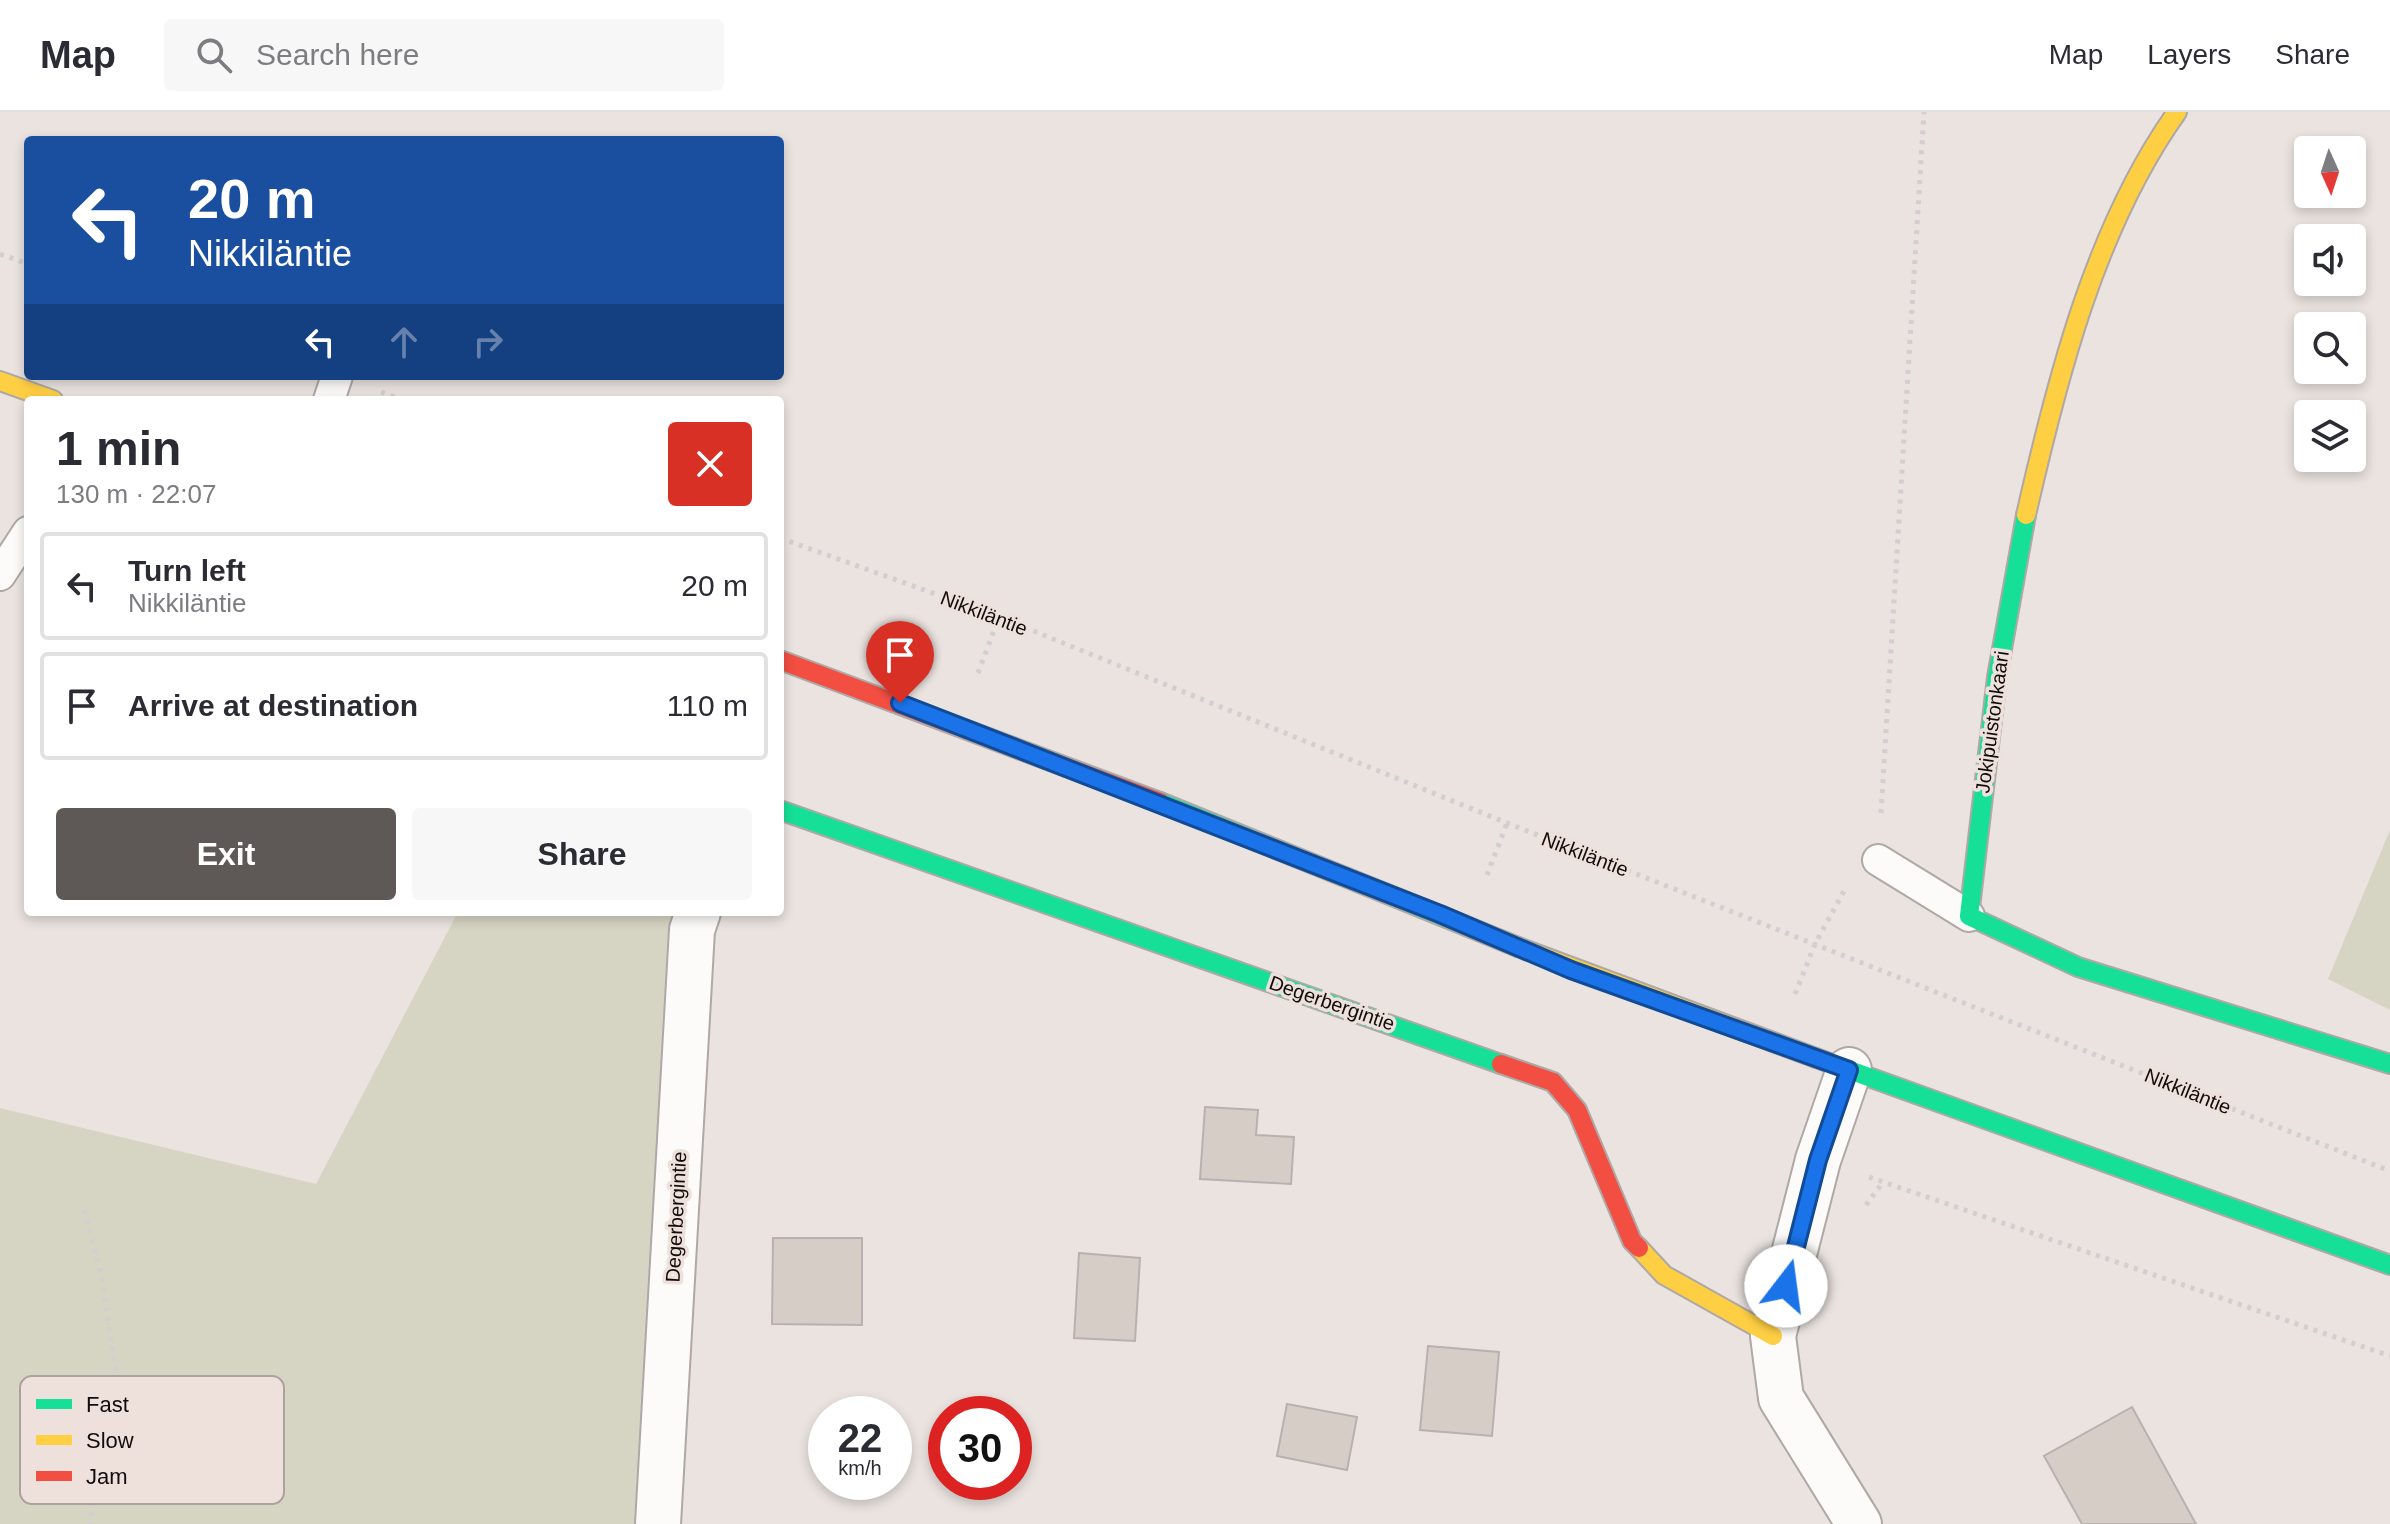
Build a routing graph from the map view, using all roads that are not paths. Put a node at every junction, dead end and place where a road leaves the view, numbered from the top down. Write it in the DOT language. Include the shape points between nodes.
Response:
graph roads {
  1 [pos="2177,112"];
  2 [pos="0,381"];
  3 [pos="42,396"];
  4 [pos="24,538"];
  5 [pos="0,575"];
  6 [pos="784,661"];
  7 [pos="784,811"];
  8 [pos="1878,860"];
  9 [pos="697,916"];
  10 [pos="1969,916"];
  11 [pos="2390,1064"];
  12 [pos="1849,1070"];
  13 [pos="2390,1265"];
  14 [pos="1773,1336"];
  15 [pos="658,1524"];
  16 [pos="1859,1524"];
  1 -- 10 [label="street, Jokipuistonkaari" via="2090,284 2045,435 1984,770"];
  2 -- 3 [label="street"];
  4 -- 5 [label="lane"];
  6 -- 12 [label="street" via="975,730 1571,970"];
  7 -- 14 [label="street, Degerbergintie" via="1553,1082 1577,1110 1632,1241 1664,1275"];
  8 -- 10 [label="lane"];
  9 -- 15 [label="street, Degerbergintie"];
  10 -- 11 [label="street" via="2078,967"];
  12 -- 13 [label="street"];
  12 -- 14 [label="street" via="1818,1160"];
  14 -- 16 [label="street" via="1781,1398"];
}
